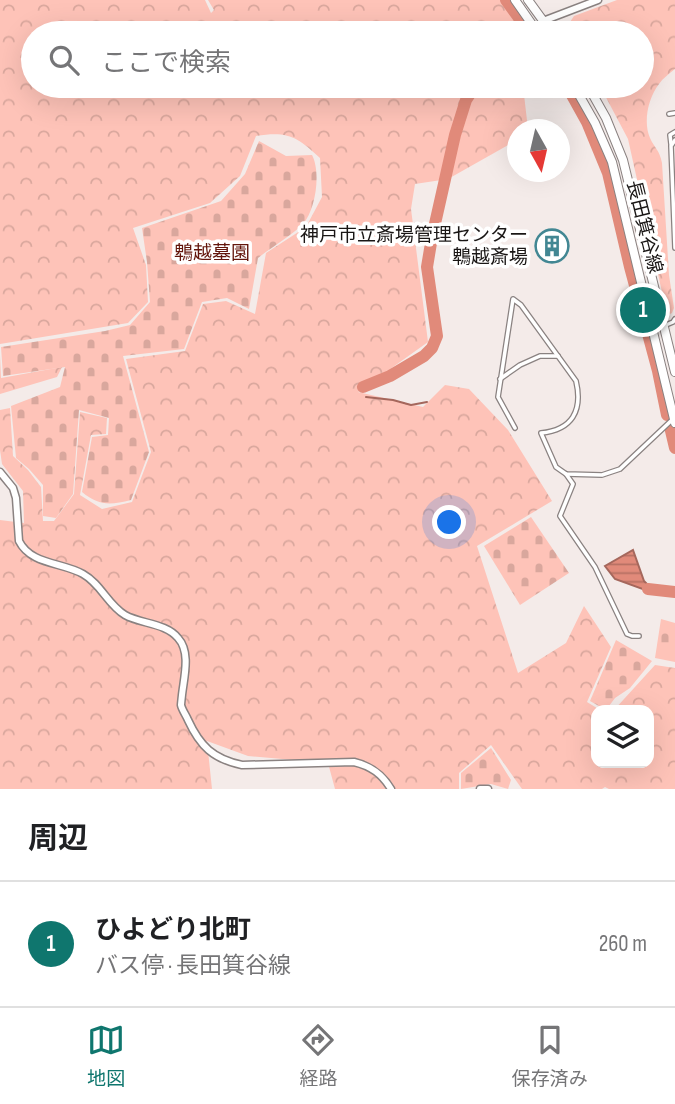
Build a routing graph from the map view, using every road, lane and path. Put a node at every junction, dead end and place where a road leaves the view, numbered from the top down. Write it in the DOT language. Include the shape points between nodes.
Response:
graph roads {
  1 [pos="515,0"];
  2 [pos="528,0"];
  3 [pos="598,0"];
  4 [pos="530,21"];
  5 [pos="543,21"];
  6 [pos="581,98"];
  7 [pos="595,98"];
  8 [pos="675,113"];
  9 [pos="669,114"];
  10 [pos="675,132"];
  11 [pos="675,140"];
  12 [pos="671,146"];
  13 [pos="675,248"];
  14 [pos="675,319"];
  15 [pos="665,327"];
  16 [pos="654,330"];
  17 [pos="558,356"];
  18 [pos="675,372"];
  19 [pos="500,379"];
  20 [pos="674,421"];
  21 [pos="515,428"];
  22 [pos="0,472"];
  23 [pos="566,474"];
  24 [pos="639,636"];
  25 [pos="391,789"];
  26 [pos="480,789"];
  27 [pos="488,789"];
  1 -- 4 [label="street"];
  2 -- 5 [label="street"];
  3 -- 5 [label="street"];
  6 -- 16 [label="street, 長田箕谷線" via="612,162"];
  7 -- 15 [label="street, 長田箕谷線" via="623,160"];
  8 -- 9 [label="lane"];
  10 -- 12 [label="lane" via="670,135"];
  11 -- 12 [label="lane"];
  12 -- 13 [label="lane"];
  14 -- 15 [label="lane"];
  15 -- 16 [label="lane"];
  15 -- 18 [label="street, 長田箕谷線"];
  16 -- 20 [label="street, 長田箕谷線"];
  17 -- 19 [label="lane" via="540,356"];
  17 -- 19 [label="lane" via="513,299"];
  17 -- 23 [label="lane" via="576,381 578,410 563,428 541,433 555,467"];
  19 -- 21 [label="lane" via="498,397"];
  20 -- 23 [label="lane" via="620,469 603,475"];
  22 -- 25 [label="street" via="16,498 19,541 32,556 80,572 124,614 176,635 185,658 181,705 192,731 209,750 242,765 364,764"];
  23 -- 24 [label="lane" via="573,484 561,516 595,567 627,634"];
  26 -- 27 [label="street"];
}
